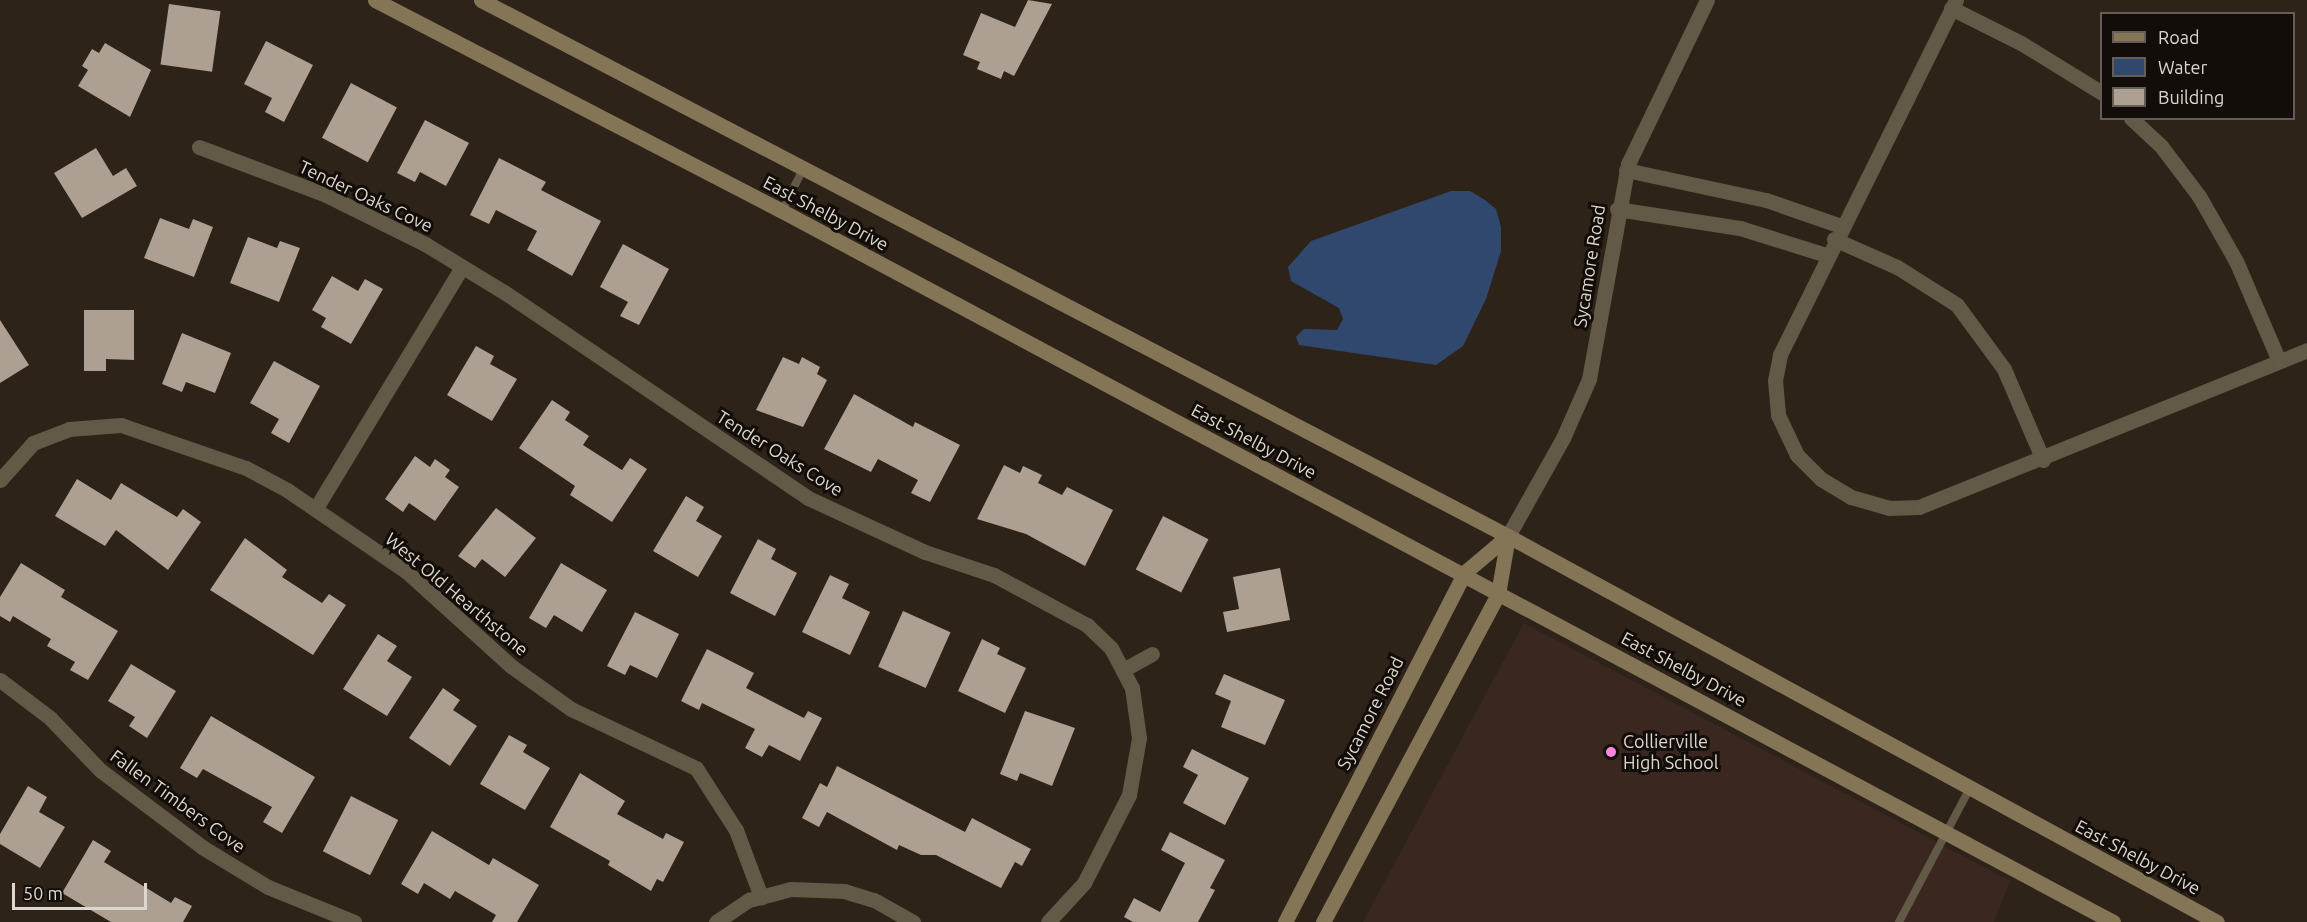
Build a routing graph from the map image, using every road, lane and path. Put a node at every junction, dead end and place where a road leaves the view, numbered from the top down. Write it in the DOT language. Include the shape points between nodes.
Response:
graph roads {
  1 [pos="375,0"];
  2 [pos="482,0"];
  3 [pos="1707,0"];
  4 [pos="1953,4"];
  5 [pos="2100,92"];
  6 [pos="2134,120"];
  7 [pos="199,147"];
  8 [pos="804,165"];
  9 [pos="1626,170"];
  10 [pos="1617,209"];
  11 [pos="782,211"];
  12 [pos="1837,232"];
  13 [pos="1826,255"];
  14 [pos="462,267"];
  15 [pos="2307,350"];
  16 [pos="2278,361"];
  17 [pos="2043,460"];
  18 [pos="0,480"];
  19 [pos="316,508"];
  20 [pos="1508,536"];
  21 [pos="1464,573"];
  22 [pos="1498,594"];
  23 [pos="1152,654"];
  24 [pos="1123,670"];
  25 [pos="0,680"];
  26 [pos="1970,788"];
  27 [pos="1947,830"];
  28 [pos="761,897"];
  29 [pos="354,922"];
  30 [pos="716,922"];
  31 [pos="913,922"];
  32 [pos="1048,922"];
  33 [pos="1285,922"];
  34 [pos="1323,922"];
  35 [pos="1899,922"];
  36 [pos="2113,922"];
  37 [pos="2217,922"];
  1 -- 11 [label="main road, East Shelby Drive"];
  2 -- 8 [label="main road, East Shelby Drive"];
  3 -- 9 [label="street, Sycamore Road"];
  4 -- 5 [label="street" via="2058,63"];
  4 -- 12 [label="street"];
  6 -- 16 [label="street" via="2161,146 2199,196 2236,261"];
  7 -- 14 [label="street, Tender Oaks Cove" via="326,195"];
  8 -- 11 [label="lane"];
  8 -- 20 [label="main road, East Shelby Drive"];
  9 -- 10 [label="street, Sycamore Road"];
  9 -- 12 [label="street" via="1766,200"];
  10 -- 13 [label="street" via="1740,228"];
  10 -- 20 [label="street, Sycamore Road" via="1590,379 1563,438"];
  11 -- 21 [label="main road, East Shelby Drive"];
  12 -- 13 [label="street"];
  12 -- 17 [label="street" via="1957,305 2004,369"];
  13 -- 17 [label="street" via="1780,355 1775,380 1778,415 1797,454 1821,479 1860,500 1889,508 1919,507"];
  14 -- 19 [label="street"];
  14 -- 24 [label="street, Tender Oaks Cove" via="808,498 925,552 994,575 1087,625 1111,648"];
  15 -- 16 [label="street"];
  16 -- 17 [label="street"];
  18 -- 19 [label="street, West Old Hearthstone" via="33,443 69,429 121,425 246,468"];
  19 -- 28 [label="street, West Old Hearthstone" via="407,572 511,666 571,709 696,768 736,830"];
  20 -- 21 [label="main road, Sycamore Road"];
  20 -- 22 [label="main road, Sycamore Road"];
  20 -- 26 [label="main road, East Shelby Drive"];
  21 -- 22 [label="main road, East Shelby Drive"];
  21 -- 33 [label="main road, Sycamore Road"];
  22 -- 27 [label="main road, East Shelby Drive"];
  22 -- 34 [label="main road, Sycamore Road"];
  23 -- 24 [label="street"];
  24 -- 32 [label="street, Tender Oaks Cove" via="1132,688 1139,738 1129,795 1084,884"];
  25 -- 29 [label="street, Fallen Timbers Cove" via="50,718 100,770 202,847 268,887"];
  26 -- 27 [label="lane"];
  26 -- 37 [label="main road, East Shelby Drive"];
  27 -- 35 [label="lane"];
  27 -- 36 [label="main road, East Shelby Drive"];
  28 -- 30 [label="street"];
  28 -- 31 [label="street" via="791,889 844,891 874,900"];
}
